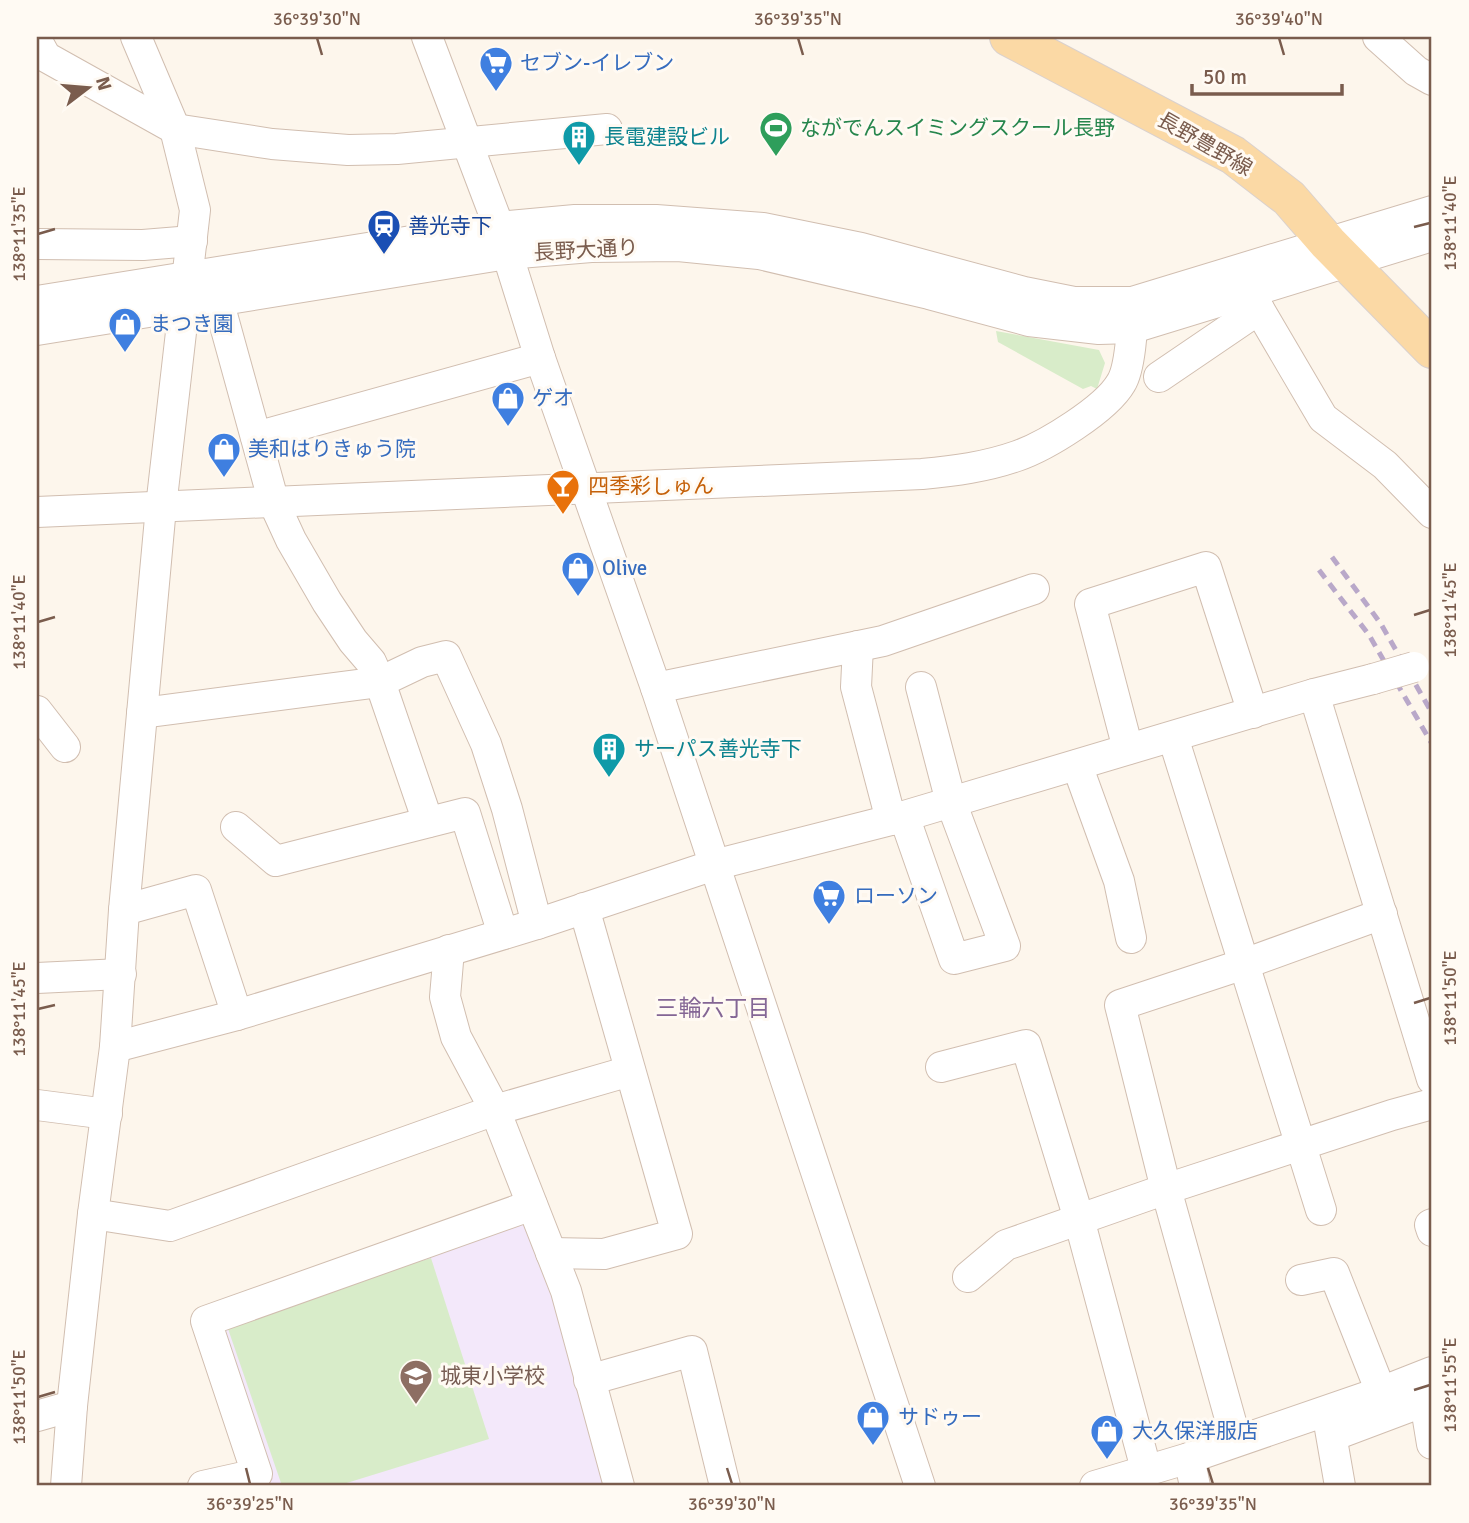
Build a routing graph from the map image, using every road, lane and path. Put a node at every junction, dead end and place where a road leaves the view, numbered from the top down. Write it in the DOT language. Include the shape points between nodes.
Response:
graph roads {
  1 [pos="136,37"];
  2 [pos="427,37"];
  3 [pos="1009,37"];
  4 [pos="1378,37"];
  5 [pos="37,41"];
  6 [pos="1432,80"];
  7 [pos="607,129"];
  8 [pos="174,130"];
  9 [pos="466,143"];
  10 [pos="1432,211"];
  11 [pos="1432,236"];
  12 [pos="503,240"];
  13 [pos="192,241"];
  14 [pos="37,244"];
  15 [pos="1337,252"];
  16 [pos="188,276"];
  17 [pos="218,300"];
  18 [pos="37,301"];
  19 [pos="1254,301"];
  20 [pos="184,306"];
  21 [pos="1132,315"];
  22 [pos="37,330"];
  23 [pos="1432,349"];
  24 [pos="540,358"];
  25 [pos="1159,377"];
  26 [pos="256,438"];
  27 [pos="586,490"];
  28 [pos="274,503"];
  29 [pos="161,507"];
  30 [pos="37,512"];
  31 [pos="1432,513"];
  32 [pos="1034,589"];
  33 [pos="858,646"];
  34 [pos="1423,664"];
  35 [pos="380,682"];
  36 [pos="921,687"];
  37 [pos="656,688"];
  38 [pos="1314,694"];
  39 [pos="37,711"];
  40 [pos="142,713"];
  41 [pos="1253,713"];
  42 [pos="1174,737"];
  43 [pos="65,747"];
  44 [pos="1128,749"];
  45 [pos="1077,765"];
  46 [pos="951,802"];
  47 [pos="898,818"];
  48 [pos="428,822"];
  49 [pos="236,827"];
  50 [pos="714,864"];
  51 [pos="584,908"];
  52 [pos="124,910"];
  53 [pos="1382,914"];
  54 [pos="537,924"];
  55 [pos="503,934"];
  56 [pos="1131,938"];
  57 [pos="449,950"];
  58 [pos="1244,964"];
  59 [pos="121,974"];
  60 [pos="37,978"];
  61 [pos="237,1015"];
  62 [pos="115,1047"];
  63 [pos="941,1068"];
  64 [pos="630,1071"];
  65 [pos="1432,1079"];
  66 [pos="1432,1104"];
  67 [pos="37,1105"];
  68 [pos="495,1110"];
  69 [pos="107,1114"];
  70 [pos="1301,1145"];
  71 [pos="1166,1189"];
  72 [pos="532,1205"];
  73 [pos="1321,1210"];
  74 [pos="93,1214"];
  75 [pos="1079,1219"];
  76 [pos="1432,1224"];
  77 [pos="1432,1231"];
  78 [pos="551,1252"];
  79 [pos="968,1277"];
  80 [pos="1301,1280"];
  81 [pos="1432,1371"];
  82 [pos="589,1380"];
  83 [pos="1381,1392"];
  84 [pos="72,1406"];
  85 [pos="37,1416"];
  86 [pos="1329,1423"];
  87 [pos="1236,1440"];
  88 [pos="1432,1444"];
  89 [pos="1146,1469"];
  90 [pos="1192,1472"];
  91 [pos="66,1486"];
  92 [pos="203,1486"];
  93 [pos="619,1486"];
  94 [pos="726,1486"];
  95 [pos="920,1486"];
  96 [pos="1095,1486"];
  97 [pos="1340,1486"];
  1 -- 8 [label="street"];
  2 -- 9 [label="street"];
  3 -- 15 [label="main road, 長野豊野線" via="1233,155 1289,198"];
  4 -- 6 [label="street"];
  5 -- 8 [label="street" via="46,57"];
  7 -- 9 [label="street"];
  8 -- 9 [label="street" via="348,150"];
  8 -- 13 [label="street" via="195,210"];
  9 -- 12 [label="street"];
  10 -- 15 [label="street"];
  11 -- 15 [label="street"];
  12 -- 16 [label="street, 長野大通り"];
  12 -- 17 [label="street, 長野大通り"];
  12 -- 21 [label="street, 長野大通り" via="591,247 678,246 759,254 1029,321 1099,329"];
  12 -- 24 [label="street"];
  13 -- 14 [label="street"];
  13 -- 16 [label="street"];
  15 -- 19 [label="street"];
  15 -- 21 [label="street"];
  15 -- 23 [label="main road, 長野豊野線"];
  16 -- 18 [label="street, 長野大通り"];
  16 -- 20 [label="street"];
  17 -- 20 [label="street, 長野大通り"];
  17 -- 26 [label="street"];
  19 -- 21 [label="street"];
  19 -- 25 [label="street"];
  19 -- 31 [label="street" via="1323,418 1385,465"];
  20 -- 22 [label="street, 長野大通り"];
  20 -- 29 [label="street"];
  21 -- 27 [label="street" via="1123,381 1105,404 1019,456 966,470 922,474"];
  24 -- 26 [label="street"];
  24 -- 27 [label="street"];
  26 -- 28 [label="street"];
  27 -- 28 [label="street"];
  27 -- 37 [label="street"];
  28 -- 29 [label="street"];
  28 -- 35 [label="street" via="327,601"];
  29 -- 30 [label="street"];
  29 -- 40 [label="street"];
  32 -- 33 [label="street"];
  33 -- 37 [label="street"];
  33 -- 47 [label="street" via="856,687"];
  34 -- 38 [label="street, bridge"];
  35 -- 40 [label="street"];
  35 -- 48 [label="street"];
  35 -- 54 [label="street" via="446,656 486,744"];
  36 -- 46 [label="street"];
  37 -- 50 [label="street"];
  38 -- 41 [label="street"];
  38 -- 53 [label="street"];
  39 -- 43 [label="street"];
  40 -- 52 [label="street"];
  41 -- 42 [label="street"];
  41 -- 44 [label="street" via="1206,567 1090,604"];
  42 -- 44 [label="street"];
  42 -- 58 [label="street"];
  44 -- 45 [label="street"];
  45 -- 46 [label="street"];
  45 -- 56 [label="street" via="1119,881"];
  46 -- 47 [label="street"];
  46 -- 47 [label="street" via="1005,946 954,959"];
  47 -- 50 [label="street"];
  48 -- 49 [label="street" via="276,861"];
  48 -- 55 [label="street" via="465,813"];
  50 -- 51 [label="street"];
  50 -- 95 [label="street"];
  51 -- 54 [label="street"];
  51 -- 64 [label="street"];
  52 -- 59 [label="street"];
  52 -- 61 [label="street" via="196,890"];
  53 -- 58 [label="street"];
  53 -- 65 [label="street"];
  54 -- 55 [label="street"];
  55 -- 57 [label="street"];
  57 -- 61 [label="street"];
  57 -- 68 [label="street" via="445,997 456,1037"];
  58 -- 70 [label="street"];
  58 -- 71 [label="street" via="1120,1005"];
  59 -- 60 [label="street"];
  59 -- 62 [label="street"];
  61 -- 62 [label="street"];
  62 -- 69 [label="street"];
  63 -- 75 [label="street" via="1026,1045"];
  64 -- 68 [label="street"];
  64 -- 78 [label="street" via="677,1234 604,1254"];
  66 -- 70 [label="street"];
  67 -- 69 [label="street"];
  68 -- 72 [label="street"];
  68 -- 74 [label="street" via="170,1226"];
  69 -- 74 [label="street"];
  70 -- 71 [label="street"];
  70 -- 73 [label="street"];
  71 -- 75 [label="street"];
  71 -- 87 [label="street"];
  72 -- 78 [label="street"];
  72 -- 92 [label="street" via="206,1321 257,1474"];
  74 -- 84 [label="street"];
  75 -- 79 [label="street" via="1006,1245"];
  75 -- 89 [label="street"];
  76 -- 77 [label="street"];
  78 -- 82 [label="street"];
  80 -- 83 [label="street" via="1334,1273"];
  81 -- 83 [label="street"];
  82 -- 93 [label="street"];
  82 -- 94 [label="street" via="692,1351"];
  83 -- 86 [label="street"];
  84 -- 85 [label="street"];
  84 -- 91 [label="street"];
  86 -- 87 [label="street"];
  86 -- 88 [label="street" via="1425,1401"];
  86 -- 97 [label="street"];
  87 -- 90 [label="street"];
  89 -- 90 [label="street"];
  89 -- 96 [label="street"];
}
